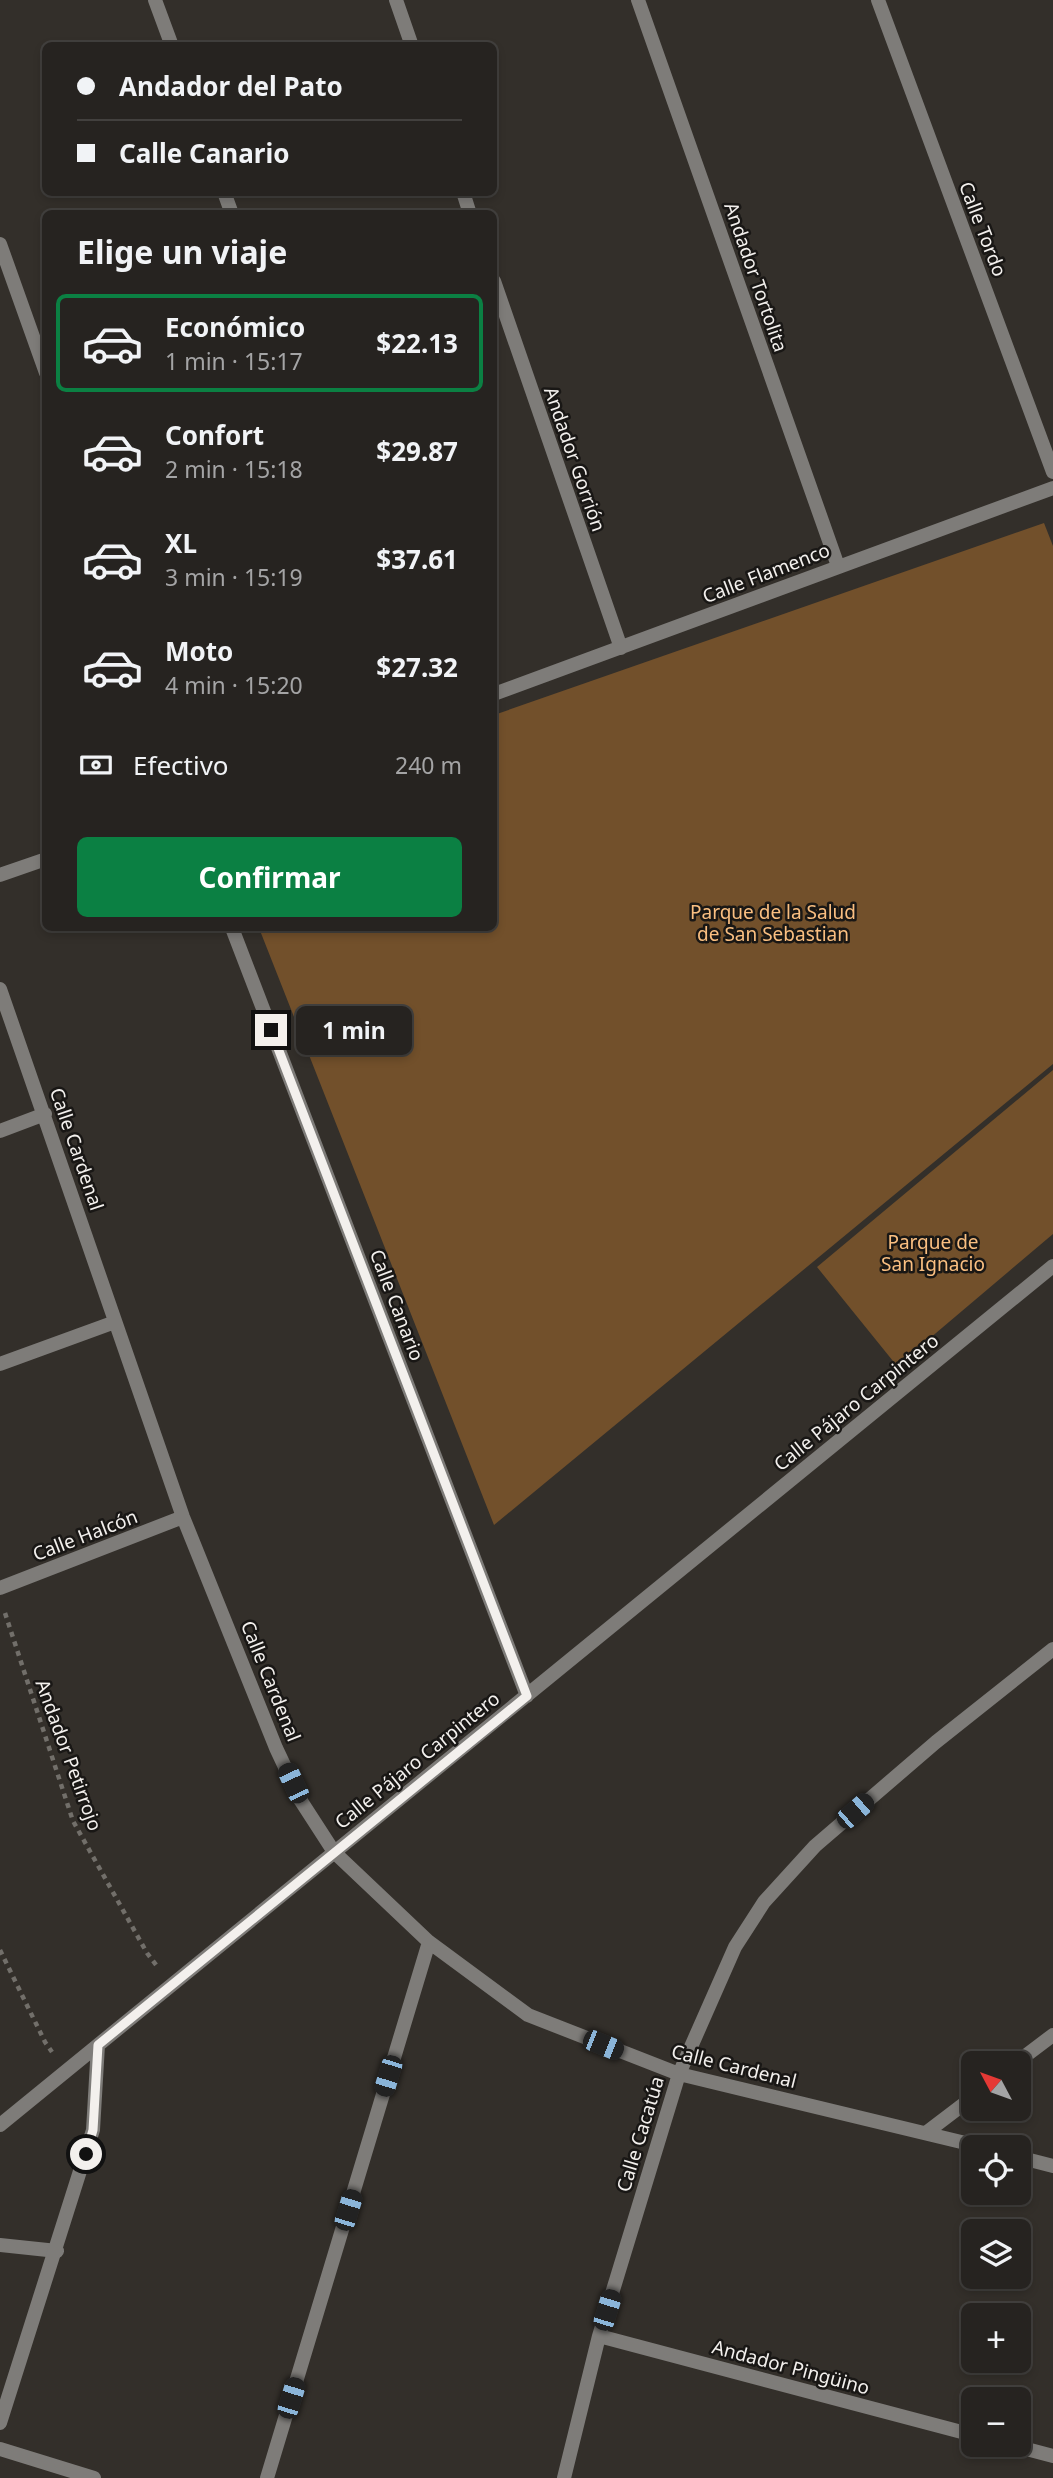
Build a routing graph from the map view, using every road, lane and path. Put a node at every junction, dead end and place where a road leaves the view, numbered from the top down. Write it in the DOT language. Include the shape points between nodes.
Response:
graph roads {
  1 [pos="155,0"];
  2 [pos="396,0"];
  3 [pos="638,0"];
  4 [pos="878,0"];
  5 [pos="171,42"];
  6 [pos="411,42"];
  7 [pos="0,244"];
  8 [pos="497,290"];
  9 [pos="42,362"];
  10 [pos="1053,472"];
  11 [pos="1053,488"];
  12 [pos="838,566"];
  13 [pos="621,648"];
  14 [pos="497,693"];
  15 [pos="42,860"];
  16 [pos="0,876"];
  17 [pos="233,931"];
  18 [pos="0,989"];
  19 [pos="45,1115"];
  20 [pos="0,1131"];
  21 [pos="1053,1266"];
  22 [pos="115,1322"];
  23 [pos="0,1364"];
  24 [pos="183,1517"];
  25 [pos="0,1588"];
  26 [pos="4,1612"];
  27 [pos="1053,1648"];
  28 [pos="527,1696"];
  29 [pos="334,1852"];
  30 [pos="429,1942"];
  31 [pos="0,1950"];
  32 [pos="172,1984"];
  33 [pos="1053,2035"];
  34 [pos="98,2045"];
  35 [pos="1031,2052"];
  36 [pos="66,2071"];
  37 [pos="678,2074"];
  38 [pos="961,2106"];
  39 [pos="0,2125"];
  40 [pos="927,2132"];
  41 [pos="961,2141"];
  42 [pos="1031,2160"];
  43 [pos="1053,2166"];
  44 [pos="0,2245"];
  45 [pos="57,2251"];
  46 [pos="599,2336"];
  47 [pos="0,2423"];
  48 [pos="961,2432"];
  49 [pos="0,2449"];
  50 [pos="1031,2450"];
  51 [pos="1053,2456"];
  52 [pos="94,2478"];
  53 [pos="267,2478"];
  54 [pos="564,2478"];
  1 -- 5 [label="street"];
  2 -- 6 [label="street"];
  3 -- 12 [label="street, Andador Tortolita"];
  4 -- 10 [label="street, Calle Tordo"];
  7 -- 9 [label="street"];
  8 -- 13 [label="street, Andador Gorrión"];
  11 -- 12 [label="street, Calle Flamenco"];
  12 -- 13 [label="street, Calle Flamenco"];
  13 -- 14 [label="street, Calle Flamenco"];
  15 -- 16 [label="street"];
  17 -- 28 [label="street, Calle Canario"];
  18 -- 19 [label="street, Calle Cardenal"];
  19 -- 20 [label="street"];
  19 -- 22 [label="street, Calle Cardenal"];
  21 -- 28 [label="street, Calle Pájaro Carpintero"];
  22 -- 23 [label="street"];
  22 -- 24 [label="street, Calle Cardenal"];
  24 -- 25 [label="street, Calle Halcón"];
  24 -- 29 [label="street, Calle Cardenal" via="276,1748 301,1801"];
  26 -- 32 [label="path, Andador Petirrojo" via="73,1821 147,1953"];
  27 -- 37 [label="street, Calle Cacatúa" via="815,1846 764,1902 735,1947"];
  28 -- 29 [label="street, Calle Pájaro Carpintero"];
  29 -- 30 [label="street, Calle Cardenal"];
  29 -- 32 [label="street, Calle Pájaro Carpintero"];
  30 -- 37 [label="street, Calle Cardenal" via="528,2015"];
  30 -- 53 [label="street"];
  31 -- 36 [label="path" via="45,2042"];
  32 -- 34 [label="street, Calle Pájaro Carpintero"];
  33 -- 35 [label="street"];
  34 -- 36 [label="street, Calle Pájaro Carpintero"];
  34 -- 45 [label="street" via="93,2130"];
  36 -- 39 [label="street, Calle Pájaro Carpintero"];
  37 -- 40 [label="street, Calle Cardenal"];
  37 -- 46 [label="street, Calle Cacatúa"];
  38 -- 40 [label="street"];
  40 -- 41 [label="street, Calle Cardenal"];
  42 -- 43 [label="street"];
  44 -- 45 [label="street"];
  45 -- 47 [label="street"];
  46 -- 48 [label="street, Andador Pingüino"];
  46 -- 54 [label="street, Calle Cacatúa"];
  49 -- 52 [label="street"];
  50 -- 51 [label="street"];
}
